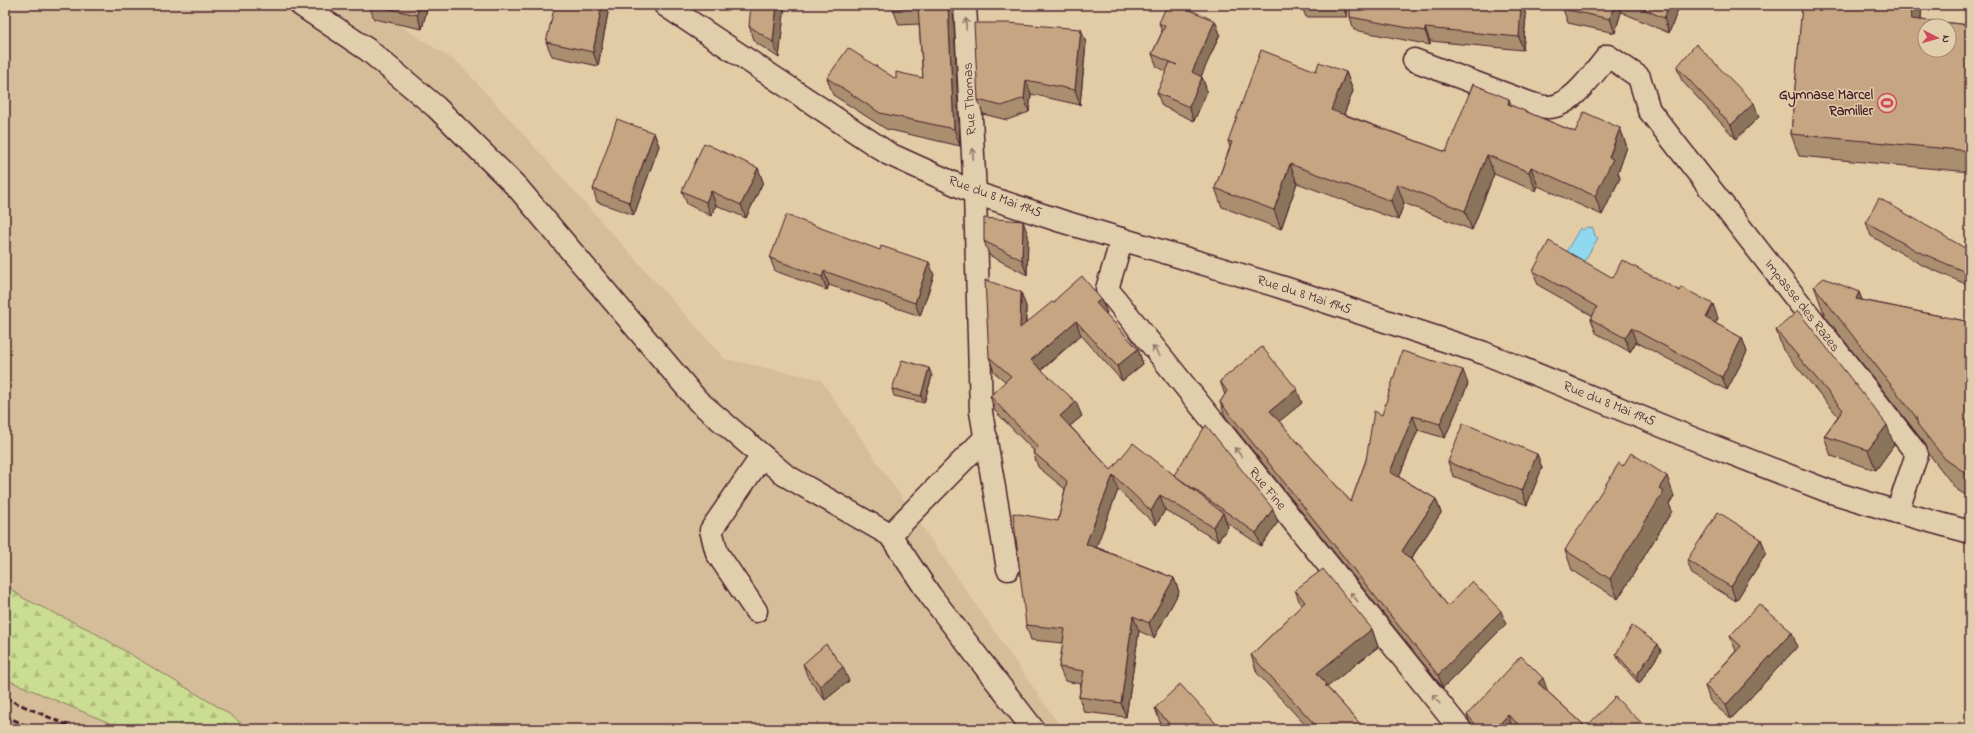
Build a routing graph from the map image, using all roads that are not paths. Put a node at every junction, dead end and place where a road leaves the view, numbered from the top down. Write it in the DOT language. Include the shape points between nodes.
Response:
graph roads {
  1 [pos="301,5"];
  2 [pos="665,5"];
  3 [pos="965,5"];
  4 [pos="1414,60"];
  5 [pos="975,193"];
  6 [pos="1122,239"];
  7 [pos="986,437"];
  8 [pos="762,456"];
  9 [pos="1897,512"];
  10 [pos="1970,532"];
  11 [pos="890,535"];
  12 [pos="1008,569"];
  13 [pos="756,611"];
  14 [pos="1033,729"];
  15 [pos="1460,729"];
  1 -- 8 [label="street" via="368,50 436,107 518,188 698,401"];
  2 -- 5 [label="street, Rue du 8 Mai 1945" via="889,154"];
  5 -- 3 [label="street, Rue Thomas, one-way"];
  4 -- 9 [label="street, Impasse des Razes" via="1532,104 1548,107 1566,102 1608,56 1639,77 1649,110 1917,454"];
  5 -- 6 [label="street, Rue du 8 Mai 1945"];
  5 -- 7 [label="street, Rue Thomas" via="981,412"];
  6 -- 9 [label="street, Rue du 8 Mai 1945" via="1484,353 1828,491"];
  15 -- 6 [label="street, Rue Fine, one-way" via="1107,289"];
  7 -- 11 [label="street"];
  7 -- 12 [label="street, Rue Thomas"];
  8 -- 11 [label="street" via="786,475"];
  8 -- 13 [label="street" via="711,530 717,553"];
  9 -- 10 [label="street, Rue du 8 Mai 1945"];
  11 -- 14 [label="street" via="930,595"];
}
